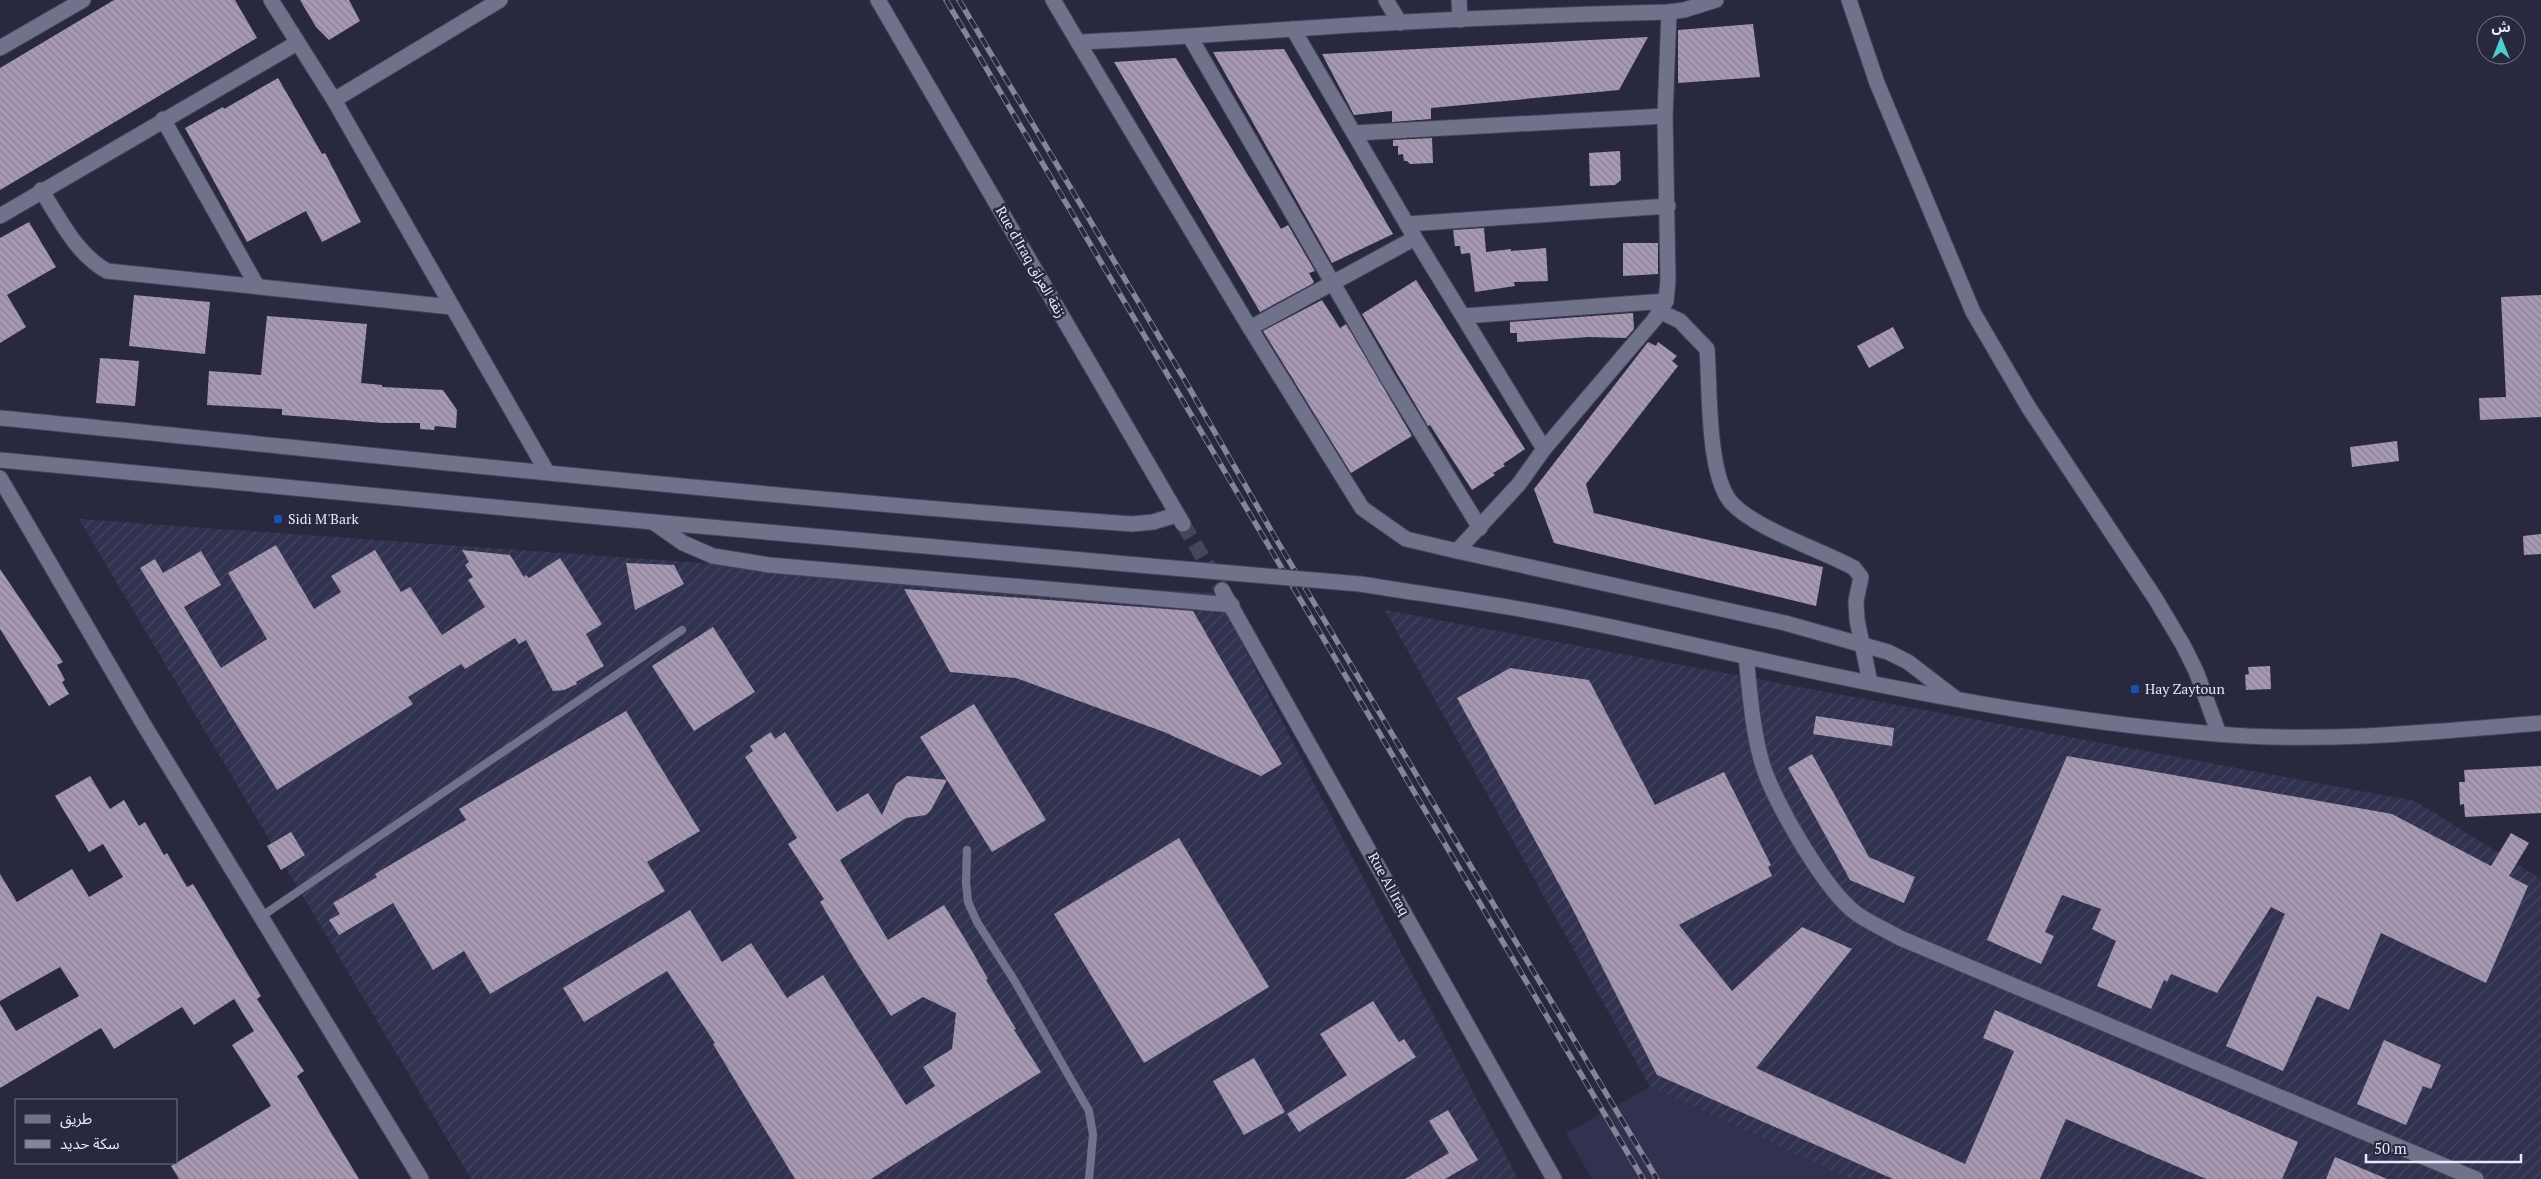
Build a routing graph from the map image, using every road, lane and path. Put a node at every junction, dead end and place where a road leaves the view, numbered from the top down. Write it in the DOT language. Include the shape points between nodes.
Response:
graph roads {
  1 [pos="83,0"];
  2 [pos="271,0"];
  3 [pos="500,0"];
  4 [pos="878,0"];
  5 [pos="1053,0"];
  6 [pos="1386,0"];
  7 [pos="1459,0"];
  8 [pos="1716,0"];
  9 [pos="1849,0"];
  10 [pos="1631,6"];
  11 [pos="1546,7"];
  12 [pos="1669,12"];
  13 [pos="1460,20"];
  14 [pos="1400,23"];
  15 [pos="1293,29"];
  16 [pos="1190,37"];
  17 [pos="1078,42"];
  18 [pos="297,43"];
  19 [pos="0,48"];
  20 [pos="334,100"];
  21 [pos="1666,116"];
  22 [pos="163,120"];
  23 [pos="1354,133"];
  24 [pos="41,190"];
  25 [pos="1668,206"];
  26 [pos="0,216"];
  27 [pos="1411,231"];
  28 [pos="1332,283"];
  29 [pos="257,286"];
  30 [pos="452,307"];
  31 [pos="1663,307"];
  32 [pos="1464,316"];
  33 [pos="1250,328"];
  34 [pos="0,418"];
  35 [pos="1544,450"];
  36 [pos="0,460"];
  37 [pos="547,472"];
  38 [pos="0,478"];
  39 [pos="653,522"];
  40 [pos="1480,528"];
  41 [pos="1457,551"];
  42 [pos="1222,590"];
  43 [pos="1232,605"];
  44 [pos="682,630"];
  45 [pos="1861,644"];
  46 [pos="1746,657"];
  47 [pos="1870,682"];
  48 [pos="1955,698"];
  49 [pos="2541,723"];
  50 [pos="2219,734"];
  51 [pos="967,850"];
  52 [pos="262,916"];
  53 [pos="421,1179"];
  54 [pos="1089,1179"];
  55 [pos="1554,1179"];
  56 [pos="2476,1179"];
  1 -- 19 [label="street"];
  2 -- 18 [label="street"];
  3 -- 20 [label="street"];
  4 -- 37 [label="street, Rue d'Iraq زنقة العراق" via="1179,520 1132,524"];
  5 -- 17 [label="street"];
  6 -- 14 [label="street"];
  7 -- 13 [label="street"];
  8 -- 12 [label="street"];
  9 -- 50 [label="street" via="1878,83 1973,312 2029,408 2183,645"];
  10 -- 11 [label="street"];
  10 -- 12 [label="street"];
  11 -- 13 [label="street"];
  12 -- 21 [label="street"];
  13 -- 14 [label="street"];
  14 -- 15 [label="street"];
  15 -- 16 [label="street"];
  15 -- 23 [label="street"];
  16 -- 17 [label="street"];
  16 -- 28 [label="street"];
  17 -- 33 [label="street"];
  18 -- 20 [label="street"];
  18 -- 22 [label="street"];
  20 -- 30 [label="street"];
  21 -- 23 [label="street"];
  21 -- 25 [label="street"];
  22 -- 24 [label="street"];
  22 -- 29 [label="street"];
  23 -- 27 [label="street"];
  24 -- 26 [label="street"];
  24 -- 29 [label="street" via="81,251 106,271"];
  25 -- 27 [label="street"];
  25 -- 31 [label="street"];
  27 -- 28 [label="street"];
  27 -- 32 [label="street"];
  28 -- 33 [label="street"];
  28 -- 40 [label="street"];
  29 -- 30 [label="street"];
  30 -- 37 [label="street"];
  31 -- 32 [label="street"];
  31 -- 35 [label="street"];
  31 -- 45 [label="street" via="1707,349 1714,457 1730,500 1743,512 1858,572 1861,582 1857,610"];
  32 -- 35 [label="street"];
  33 -- 41 [label="street" via="1362,508 1406,538"];
  34 -- 37 [label="street" via="407,461"];
  35 -- 40 [label="street" via="1520,484"];
  36 -- 39 [label="street"];
  38 -- 52 [label="street" via="144,725"];
  39 -- 43 [label="street" via="683,543 713,556 770,565"];
  39 -- 46 [label="street, bridge" via="1360,584 1566,618"];
  40 -- 41 [label="street"];
  41 -- 45 [label="street" via="1785,623"];
  42 -- 43 [label="street, Rue Al Iraq"];
  43 -- 55 [label="street, Rue Al Iraq"];
  44 -- 52 [label="lane"];
  45 -- 47 [label="street"];
  45 -- 48 [label="street" via="1908,662"];
  46 -- 47 [label="street"];
  46 -- 56 [label="street" via="1752,716 1762,764 1812,860 1856,914 1900,938"];
  47 -- 48 [label="street"];
  48 -- 50 [label="street" via="2045,714"];
  49 -- 50 [label="street" via="2359,736"];
  51 -- 54 [label="lane" via="968,902 977,922 1089,1111 1093,1135"];
  52 -- 53 [label="street"];
}
